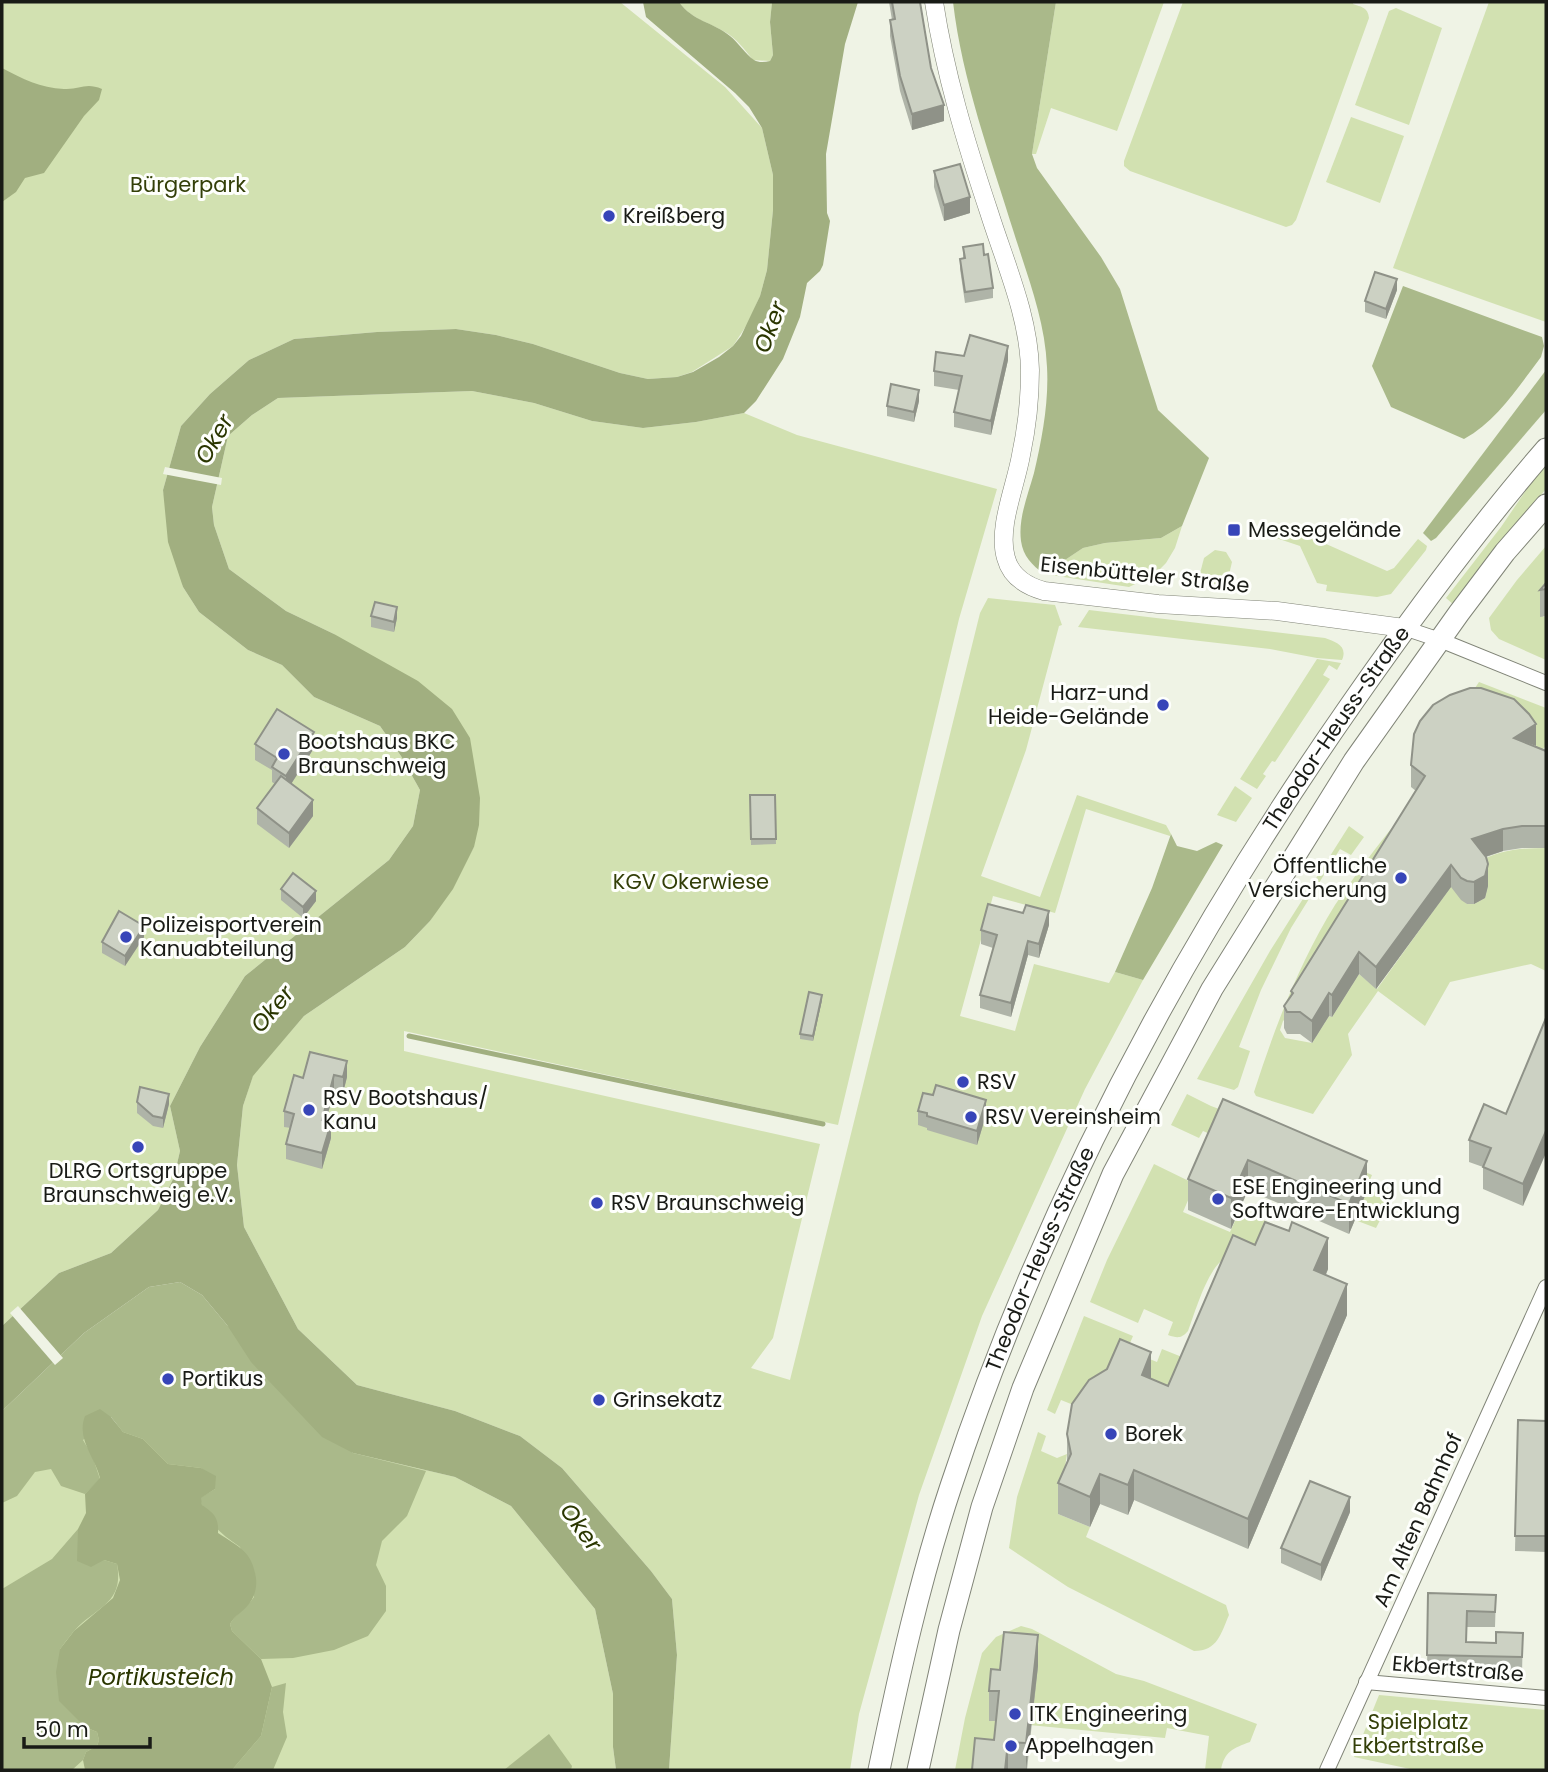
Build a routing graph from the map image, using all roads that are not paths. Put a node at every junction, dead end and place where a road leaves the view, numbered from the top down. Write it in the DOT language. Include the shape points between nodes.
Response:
graph roads {
  1 [pos="934,2"];
  2 [pos="1546,449"];
  3 [pos="1546,505"];
  4 [pos="1404,628"];
  5 [pos="1440,639"];
  6 [pos="1546,683"];
  7 [pos="1546,1287"];
  8 [pos="1366,1682"];
  9 [pos="1546,1698"];
  10 [pos="879,1770"];
  11 [pos="918,1770"];
  12 [pos="1327,1770"];
  1 -- 4 [label="street, Eisenbütteler Straße" via="956,107 1028,345 1028,411 1003,537 1012,572 1030,587 1044,591 1277,611"];
  2 -- 4 [label="main road, Theodor-Heuss-Straße"];
  3 -- 5 [label="main road, Theodor-Heuss-Straße"];
  4 -- 5 [label="street"];
  4 -- 10 [label="main road, Theodor-Heuss-Straße" via="1255,848 1171,990 1082,1159 990,1375 950,1489 909,1631"];
  5 -- 6 [label="street"];
  5 -- 11 [label="main road, Theodor-Heuss-Straße" via="1354,761 1226,966 1112,1174 1023,1388 982,1507"];
  7 -- 8 [label="street, Am Alten Bahnhof"];
  8 -- 9 [label="street, Ekbertstraße"];
  8 -- 12 [label="street, Am Alten Bahnhof"];
}
